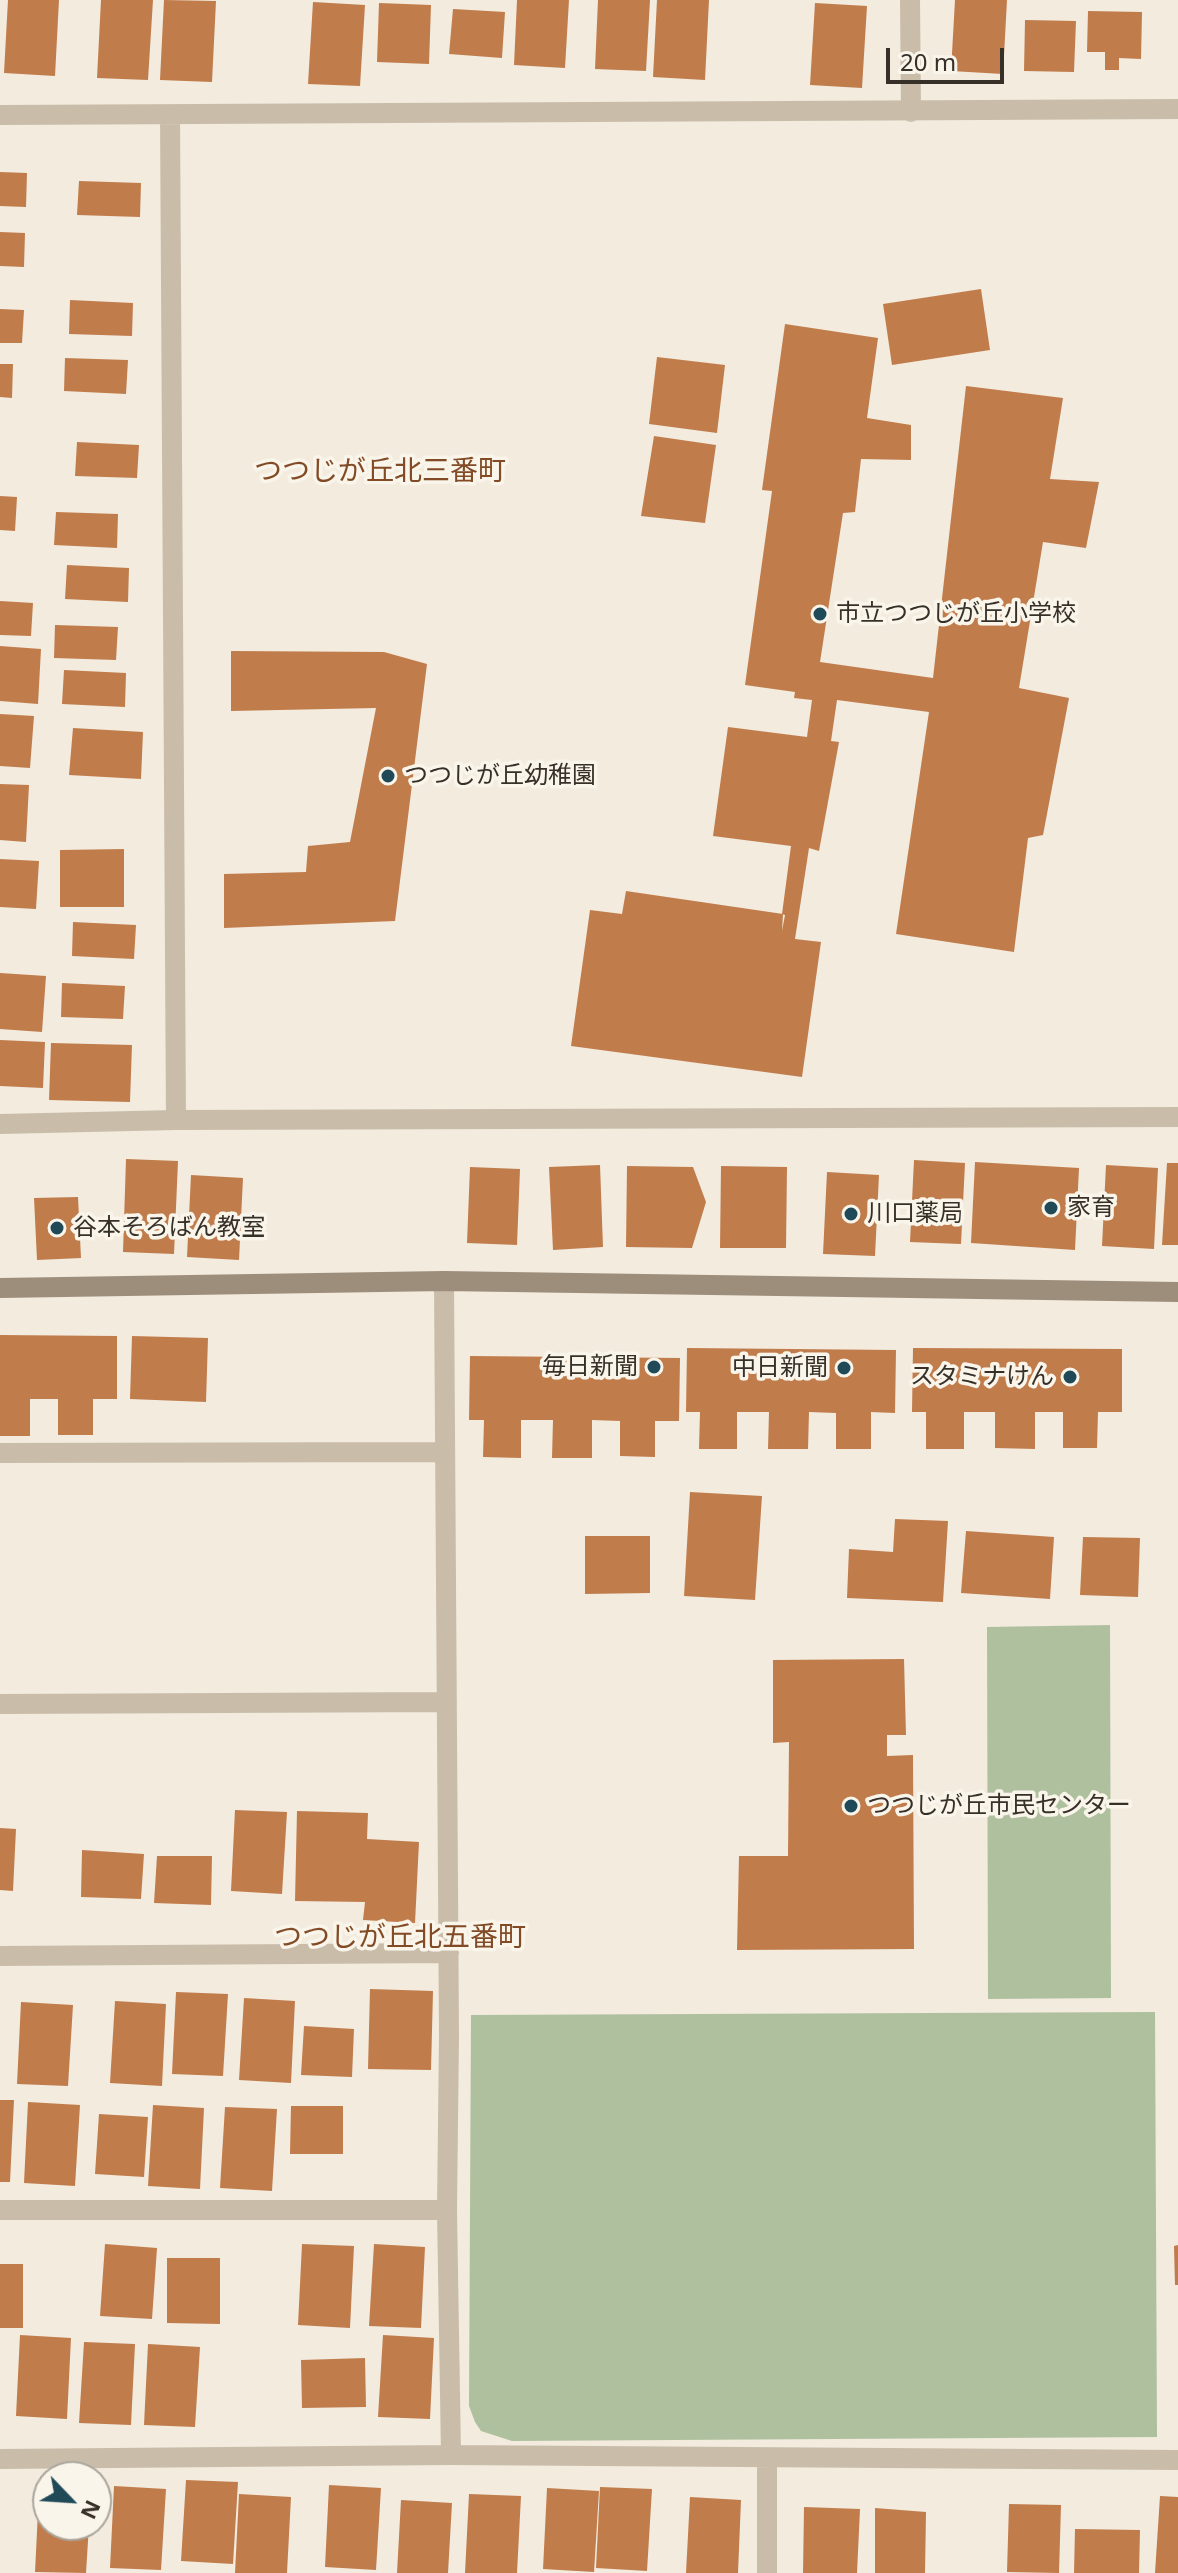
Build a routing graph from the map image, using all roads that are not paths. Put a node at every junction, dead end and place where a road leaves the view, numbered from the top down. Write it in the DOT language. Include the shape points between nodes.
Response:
graph roads {
  1 [pos="910,0"];
  2 [pos="1178,109"];
  3 [pos="911,112"];
  4 [pos="0,115"];
  5 [pos="170,115"];
  6 [pos="1178,1117"];
  7 [pos="176,1120"];
  8 [pos="0,1124"];
  9 [pos="444,1281"];
  10 [pos="0,1288"];
  11 [pos="1178,1292"];
  12 [pos="445,1452"];
  13 [pos="0,1453"];
  14 [pos="447,1702"];
  15 [pos="0,1704"];
  16 [pos="449,1953"];
  17 [pos="0,1956"];
  18 [pos="0,2210"];
  19 [pos="447,2210"];
  20 [pos="451,2455"];
  21 [pos="767,2458"];
  22 [pos="0,2459"];
  23 [pos="1178,2460"];
  24 [pos="767,2573"];
  1 -- 3 [label="street"];
  2 -- 3 [label="street"];
  3 -- 5 [label="street"];
  4 -- 5 [label="street"];
  5 -- 7 [label="street"];
  6 -- 7 [label="street"];
  7 -- 8 [label="street"];
  9 -- 10 [label="street"];
  9 -- 11 [label="street"];
  9 -- 12 [label="street"];
  12 -- 13 [label="street"];
  12 -- 14 [label="street"];
  14 -- 15 [label="street"];
  14 -- 16 [label="street"];
  16 -- 17 [label="street"];
  16 -- 19 [label="street"];
  18 -- 19 [label="street"];
  19 -- 20 [label="street"];
  20 -- 21 [label="street"];
  20 -- 22 [label="street"];
  21 -- 23 [label="street"];
  21 -- 24 [label="street"];
}
